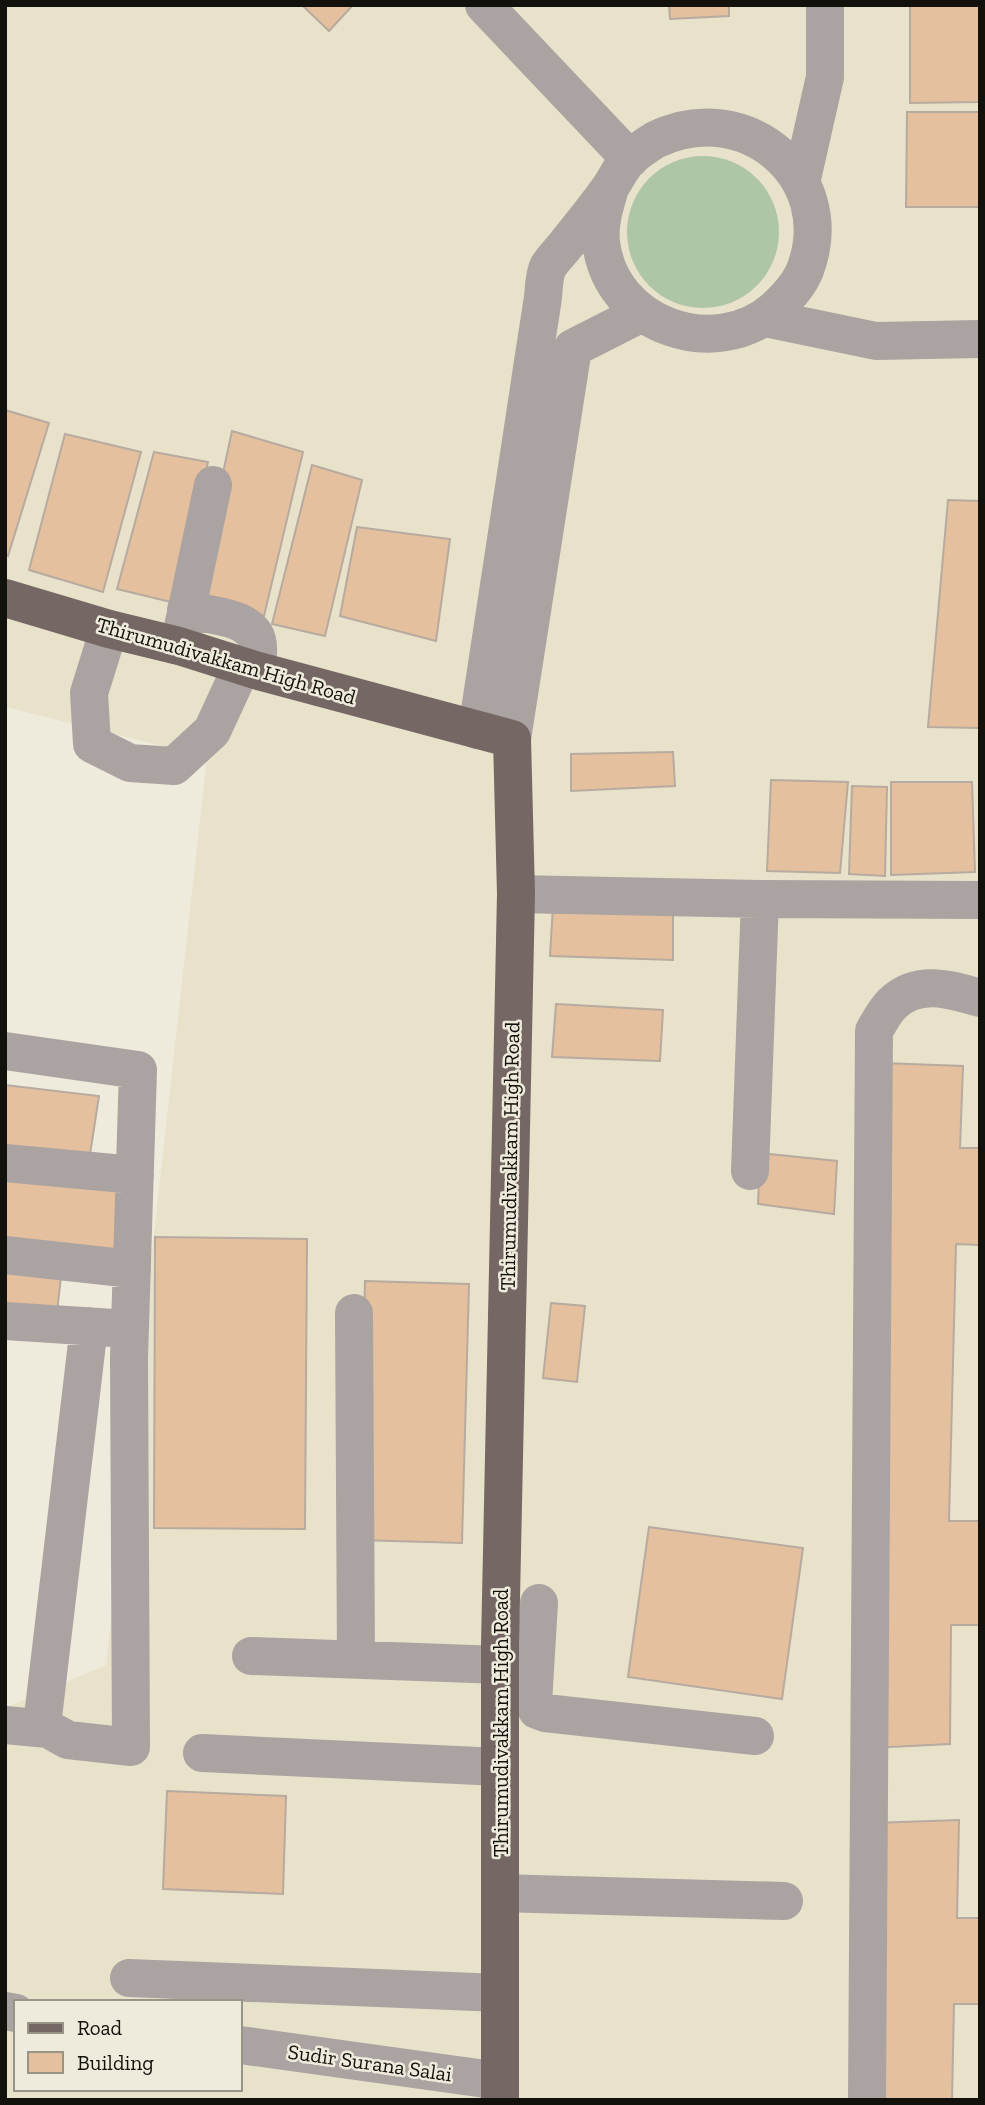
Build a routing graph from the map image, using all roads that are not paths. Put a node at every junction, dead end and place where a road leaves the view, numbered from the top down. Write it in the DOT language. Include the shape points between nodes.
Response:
graph roads {
  1 [pos="484,5"];
  2 [pos="825,5"];
  3 [pos="620,173"];
  4 [pos="801,183"];
  5 [pos="642,313"];
  6 [pos="765,318"];
  7 [pos="980,339"];
  8 [pos="213,485"];
  9 [pos="5,598"];
  10 [pos="183,628"];
  11 [pos="109,629"];
  12 [pos="249,668"];
  13 [pos="495,734"];
  14 [pos="516,894"];
  15 [pos="760,899"];
  16 [pos="980,900"];
  17 [pos="980,998"];
  18 [pos="5,1051"];
  19 [pos="5,1163"];
  20 [pos="750,1171"];
  21 [pos="135,1175"];
  22 [pos="5,1255"];
  23 [pos="132,1269"];
  24 [pos="354,1313"];
  25 [pos="5,1321"];
  26 [pos="89,1326"];
  27 [pos="130,1329"];
  28 [pos="539,1603"];
  29 [pos="512,1652"];
  30 [pos="251,1656"];
  31 [pos="356,1660"];
  32 [pos="5,1724"];
  33 [pos="48,1729"];
  34 [pos="755,1736"];
  35 [pos="202,1753"];
  36 [pos="500,1767"];
  37 [pos="501,1893"];
  38 [pos="784,1901"];
  39 [pos="129,1978"];
  40 [pos="500,1993"];
  41 [pos="242,2045"];
  42 [pos="500,2090"];
  43 [pos="867,2100"];
  1 -- 3 [label="street"];
  2 -- 4 [label="street" via="825,76"];
  3 -- 4 [label="street" via="653,141 708,126 736,130 763,142 785,160"];
  3 -- 5 [label="street" via="602,215 601,242 608,269 622,293"];
  3 -- 13 [label="street" via="548,268"];
  4 -- 6 [label="street" via="811,212 812,242 804,272 788,298"];
  5 -- 6 [label="street" via="664,326 690,333 741,329"];
  5 -- 13 [label="street" via="573,348"];
  6 -- 7 [label="street" via="876,341"];
  8 -- 10 [label="street"];
  9 -- 11 [label="main road, Thirumudivakkam High Road"];
  10 -- 11 [label="main road, Thirumudivakkam High Road"];
  10 -- 12 [label="street" via="241,622 257,638 258,648"];
  11 -- 12 [label="street" via="89,693 92,744 130,763 174,766 212,731"];
  12 -- 13 [label="main road, Thirumudivakkam High Road"];
  13 -- 14 [label="main road, Thirumudivakkam High Road"];
  14 -- 15 [label="street"];
  14 -- 29 [label="main road, Thirumudivakkam High Road"];
  15 -- 16 [label="street"];
  15 -- 20 [label="street"];
  17 -- 43 [label="street" via="948,988 910,990 891,1004 874,1031"];
  18 -- 21 [label="street" via="138,1070"];
  19 -- 21 [label="street"];
  21 -- 23 [label="street"];
  22 -- 23 [label="street"];
  23 -- 27 [label="street"];
  24 -- 31 [label="street"];
  25 -- 26 [label="street"];
  26 -- 27 [label="street"];
  26 -- 33 [label="street" via="43,1717"];
  27 -- 33 [label="street" via="131,1747 68,1740"];
  28 -- 29 [label="street"];
  29 -- 31 [label="street"];
  29 -- 34 [label="street" via="533,1703 545,1713"];
  29 -- 36 [label="main road, Thirumudivakkam High Road"];
  30 -- 31 [label="street"];
  32 -- 33 [label="street"];
  35 -- 36 [label="street"];
  36 -- 37 [label="main road, Thirumudivakkam High Road"];
  37 -- 38 [label="street"];
  37 -- 40 [label="main road, Thirumudivakkam High Road"];
  39 -- 40 [label="street"];
  40 -- 42 [label="main road, Thirumudivakkam High Road"];
  41 -- 42 [label="street, Sudir Surana Salai"];
}
